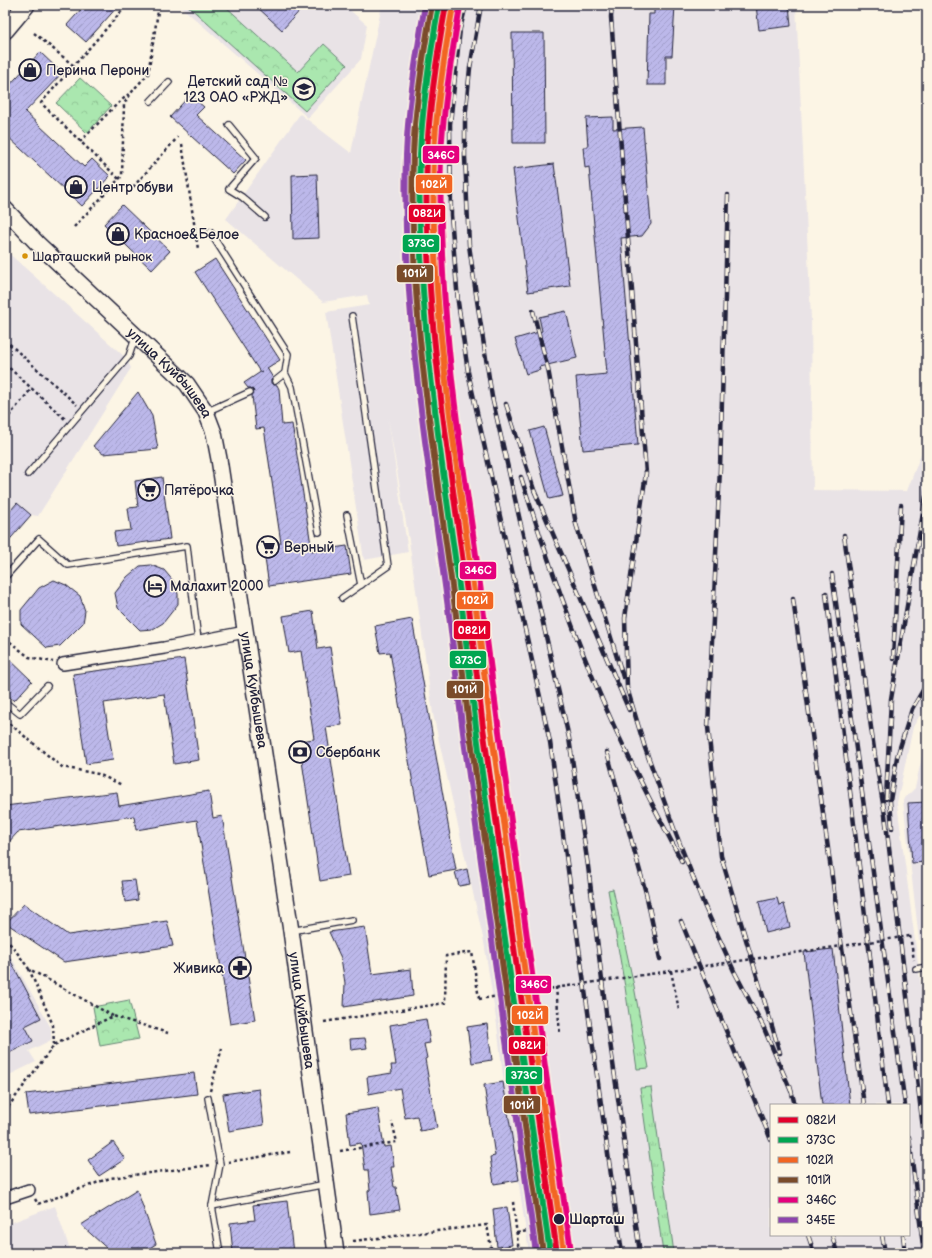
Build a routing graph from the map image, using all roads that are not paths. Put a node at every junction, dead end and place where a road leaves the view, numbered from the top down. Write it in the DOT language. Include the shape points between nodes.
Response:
graph roads {
  1 [pos="26,5"];
  2 [pos="5,30"];
  3 [pos="169,82"];
  4 [pos="151,102"];
  5 [pos="229,126"];
  6 [pos="5,209"];
  7 [pos="265,216"];
  8 [pos="210,232"];
  9 [pos="352,316"];
  10 [pos="135,336"];
  11 [pos="285,373"];
  12 [pos="275,381"];
  13 [pos="250,392"];
  14 [pos="206,412"];
  15 [pos="28,474"];
  16 [pos="346,515"];
  17 [pos="319,532"];
  18 [pos="5,577"];
  19 [pos="361,585"];
  20 [pos="342,598"];
  21 [pos="245,632"];
  22 [pos="198,642"];
  23 [pos="63,664"];
  24 [pos="47,686"];
  25 [pos="5,702"];
  26 [pos="352,920"];
  27 [pos="291,931"];
  28 [pos="927,967"];
  29 [pos="916,968"];
  30 [pos="208,1098"];
  31 [pos="327,1184"];
  32 [pos="29,1190"];
  33 [pos="5,1198"];
  34 [pos="212,1206"];
  35 [pos="220,1253"];
  36 [pos="336,1253"];
  1 -- 2 [label="main road"];
  3 -- 4 [label="lane"];
  5 -- 7 [label="lane" via="256,158 229,189"];
  6 -- 10 [label="street, улица Куйбышева"];
  8 -- 11 [label="lane" via="288,354"];
  9 -- 19 [label="lane" via="388,566"];
  10 -- 14 [label="street, улица Куйбышева" via="187,384"];
  10 -- 15 [label="lane" via="129,356"];
  11 -- 12 [label="lane"];
  11 -- 17 [label="lane" via="292,387"];
  13 -- 14 [label="lane"];
  14 -- 21 [label="street, улица Куйбышева" via="214,433 219,459"];
  16 -- 19 [label="lane"];
  18 -- 22 [label="lane" via="39,539 68,565 187,546"];
  19 -- 20 [label="lane"];
  21 -- 22 [label="street"];
  21 -- 27 [label="street, улица Куйбышева"];
  22 -- 23 [label="street"];
  24 -- 25 [label="lane" via="20,714"];
  26 -- 27 [label="lane"];
  27 -- 31 [label="street, улица Куйбышева"];
  28 -- 29 [label="lane"];
  30 -- 34 [label="lane" via="220,1164"];
  31 -- 34 [label="lane"];
  31 -- 36 [label="street, улица Куйбышева"];
  32 -- 33 [label="street"];
  34 -- 35 [label="lane"];
}
